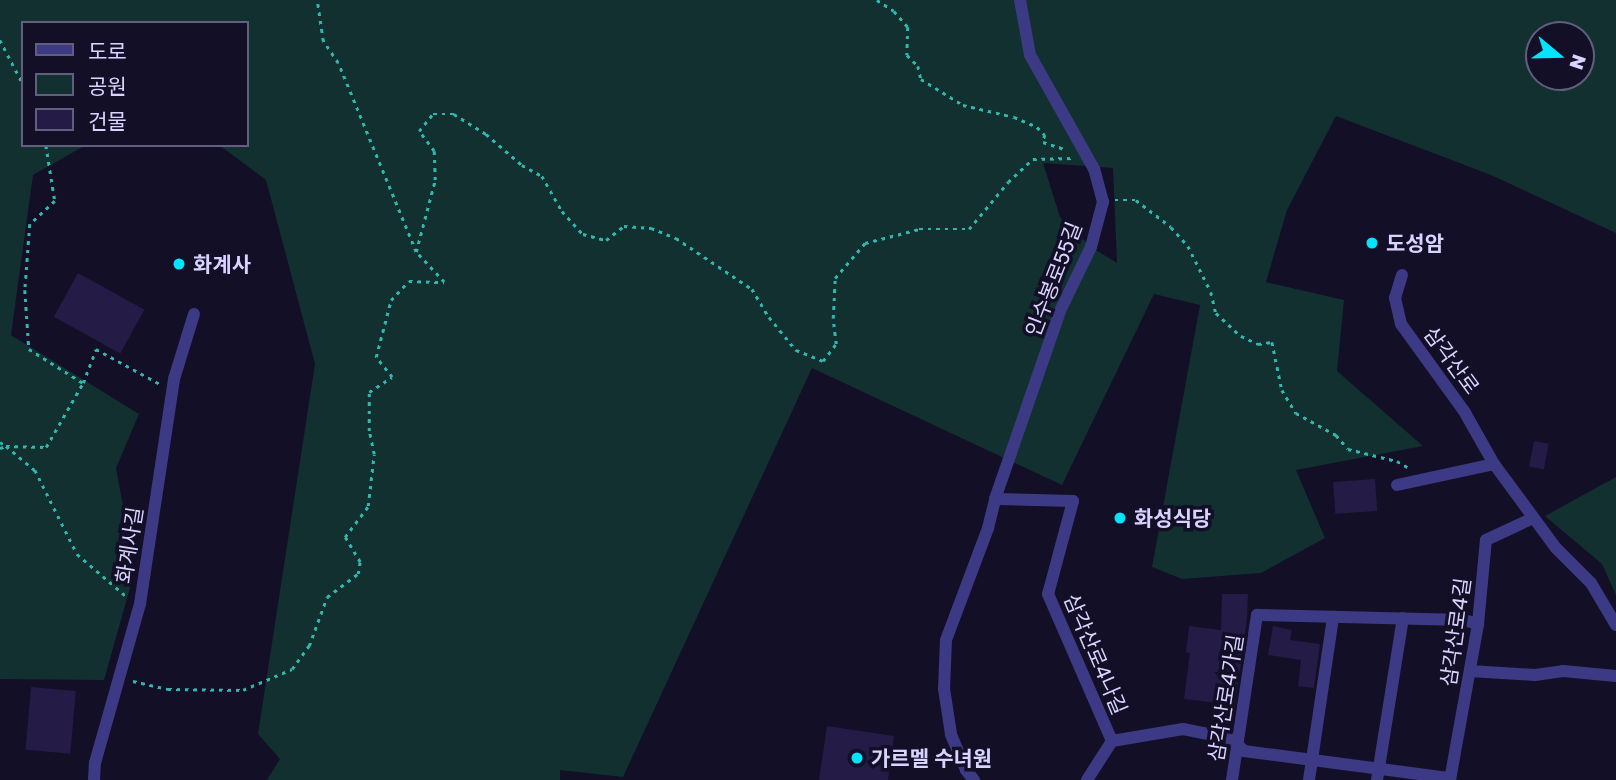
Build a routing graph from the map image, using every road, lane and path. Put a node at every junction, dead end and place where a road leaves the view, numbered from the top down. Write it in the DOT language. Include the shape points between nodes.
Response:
graph roads {
  1 [pos="317,0"];
  2 [pos="877,0"];
  3 [pos="1020,0"];
  4 [pos="0,40"];
  5 [pos="21,80"];
  6 [pos="46,147"];
  7 [pos="1073,157"];
  8 [pos="1087,168"];
  9 [pos="1103,193"];
  10 [pos="416,252"];
  11 [pos="1402,275"];
  12 [pos="194,314"];
  13 [pos="83,383"];
  14 [pos="173,391"];
  15 [pos="0,442"];
  16 [pos="6,446"];
  17 [pos="0,448"];
  18 [pos="1494,464"];
  19 [pos="1426,478"];
  20 [pos="1397,485"];
  21 [pos="995,499"];
  22 [pos="1533,518"];
  23 [pos="128,597"];
  24 [pos="1333,617"];
  25 [pos="1403,618"];
  26 [pos="1479,624"];
  27 [pos="1616,625"];
  28 [pos="1470,671"];
  29 [pos="1616,676"];
  30 [pos="121,678"];
  31 [pos="1112,741"];
  32 [pos="1236,744"];
  33 [pos="1314,761"];
  34 [pos="1378,775"];
  35 [pos="1450,779"];
  36 [pos="94,780"];
  37 [pos="974,780"];
  38 [pos="1087,780"];
  39 [pos="1232,780"];
  40 [pos="1309,780"];
  1 -- 10 [label="path" via="323,41 338,63"];
  2 -- 7 [label="path" via="908,27 907,55 918,66 921,79 963,105 1037,127 1045,135 1044,142 1066,149"];
  3 -- 8 [label="street" via="1030,55"];
  4 -- 5 [label="path"];
  6 -- 13 [label="path" via="55,201 30,224 25,290 29,349"];
  7 -- 8 [label="path"];
  7 -- 8 [label="path"];
  7 -- 10 [label="path" via="1033,159 1007,182 969,229 919,229 865,243 835,278 836,344 823,361 796,350 752,289 676,238 651,228 624,226 606,240 583,234 562,211 542,176 454,114 433,114 419,131 434,151 435,180"];
  8 -- 9 [label="street"];
  9 -- 19 [label="path" via="1116,201 1136,200 1171,227 1192,255 1216,313 1241,336 1258,344 1272,342 1282,390 1296,413 1336,435 1348,449 1397,461"];
  9 -- 21 [label="street, 인수봉로55길" via="1091,247 1060,310"];
  10 -- 30 [label="path" via="444,282 409,281 391,300 376,357 393,377 369,392 374,454 368,506 345,537 360,562 358,574 327,597 309,646 292,668 243,690 168,689"];
  11 -- 18 [label="street, 삼각산로" via="1395,298 1401,324 1464,411"];
  12 -- 14 [label="street, 화계사길"];
  13 -- 14 [label="path" via="96,349"];
  13 -- 16 [label="path" via="46,447"];
  14 -- 30 [label="street, 화계사길" via="139,604"];
  15 -- 16 [label="path"];
  16 -- 17 [label="path"];
  16 -- 23 [label="path" via="35,470 77,554"];
  18 -- 19 [label="street"];
  18 -- 22 [label="street, 삼각산로"];
  19 -- 20 [label="street"];
  21 -- 31 [label="street, 삼각산로4나길" via="1073,500 1048,594"];
  21 -- 37 [label="street, 인수봉로55길" via="946,640 944,689 951,734"];
  22 -- 26 [label="street, 삼각산로4길" via="1486,540"];
  22 -- 27 [label="street, 삼각산로" via="1591,583"];
  24 -- 25 [label="street, 삼각산로4가길"];
  24 -- 32 [label="street, 삼각산로4가길" via="1257,615"];
  24 -- 33 [label="street"];
  25 -- 26 [label="street, 삼각산로4가길"];
  25 -- 34 [label="street"];
  26 -- 28 [label="street, 삼각산로4길"];
  28 -- 29 [label="street"];
  28 -- 35 [label="street, 삼각산로4길"];
  30 -- 36 [label="street, 화계사길"];
  31 -- 32 [label="street, 삼각산로4나길" via="1183,729 1232,739"];
  31 -- 38 [label="street, 삼각산로4나길"];
  32 -- 33 [label="street, 삼각산로4나길" via="1244,751"];
  32 -- 39 [label="street, 삼각산로4가길"];
  33 -- 34 [label="street, 삼각산로4나길"];
  33 -- 40 [label="street"];
  34 -- 35 [label="street, 삼각산로4나길"];
}
